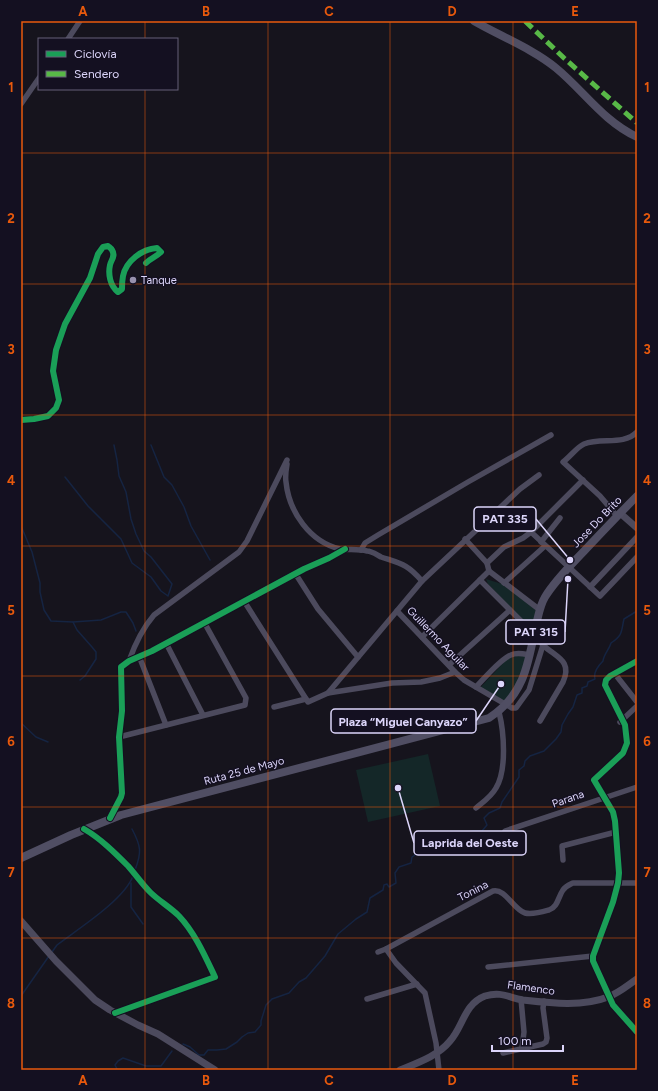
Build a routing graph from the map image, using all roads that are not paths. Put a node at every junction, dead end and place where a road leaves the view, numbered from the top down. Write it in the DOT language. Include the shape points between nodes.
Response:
graph roads {
  1 [pos="80,21"];
  2 [pos="474,21"];
  3 [pos="69,38"];
  4 [pos="38,79"];
  5 [pos="21,104"];
  6 [pos="637,137"];
  7 [pos="146,263"];
  8 [pos="21,420"];
  9 [pos="637,432"];
  10 [pos="551,435"];
  11 [pos="539,475"];
  12 [pos="583,480"];
  13 [pos="637,496"];
  14 [pos="618,514"];
  15 [pos="560,518"];
  16 [pos="637,528"];
  17 [pos="531,532"];
  18 [pos="637,537"];
  19 [pos="465,540"];
  20 [pos="543,544"];
  21 [pos="345,549"];
  22 [pos="361,550"];
  23 [pos="637,557"];
  24 [pos="488,563"];
  25 [pos="568,568"];
  26 [pos="488,571"];
  27 [pos="295,573"];
  28 [pos="480,580"];
  29 [pos="422,581"];
  30 [pos="504,583"];
  31 [pos="590,587"];
  32 [pos="244,601"];
  33 [pos="510,610"];
  34 [pos="540,610"];
  35 [pos="397,611"];
  36 [pos="204,622"];
  37 [pos="535,632"];
  38 [pos="422,637"];
  39 [pos="166,643"];
  40 [pos="542,645"];
  41 [pos="530,654"];
  42 [pos="139,656"];
  43 [pos="358,658"];
  44 [pos="129,661"];
  45 [pos="637,661"];
  46 [pos="449,665"];
  47 [pos="455,672"];
  48 [pos="615,674"];
  49 [pos="476,687"];
  50 [pos="328,693"];
  51 [pos="306,699"];
  52 [pos="637,702"];
  53 [pos="506,705"];
  54 [pos="637,706"];
  55 [pos="274,707"];
  56 [pos="499,712"];
  57 [pos="203,715"];
  58 [pos="479,721"];
  59 [pos="540,721"];
  60 [pos="621,721"];
  61 [pos="166,725"];
  62 [pos="119,737"];
  63 [pos="637,787"];
  64 [pos="605,797"];
  65 [pos="476,808"];
  66 [pos="110,818"];
  67 [pos="84,829"];
  68 [pos="505,831"];
  69 [pos="616,832"];
  70 [pos="21,858"];
  71 [pos="563,860"];
  72 [pos="637,883"];
  73 [pos="618,884"];
  74 [pos="21,921"];
  75 [pos="386,949"];
  76 [pos="378,952"];
  77 [pos="593,956"];
  78 [pos="488,967"];
  79 [pos="637,979"];
  80 [pos="417,984"];
  81 [pos="609,997"];
  82 [pos="367,999"];
  83 [pos="521,999"];
  84 [pos="544,1001"];
  85 [pos="115,1013"];
  86 [pos="637,1032"];
  87 [pos="522,1048"];
  88 [pos="438,1052"];
  89 [pos="503,1053"];
  90 [pos="215,1070"];
  91 [pos="400,1070"];
  92 [pos="439,1070"];
  1 -- 3 [label="street"];
  2 -- 6 [label="main road" via="546,60 607,118"];
  4 -- 5 [label="street"];
  7 -- 8 [label="street" via="161,252 157,248 150,249 132,260 123,276 122,289 118,292 111,283 109,273 114,257 112,250 108,246 103,247 90,278 65,324 56,350 54,371 59,400 56,408 48,416"];
  9 -- 12 [label="street" via="623,441 607,440 582,445 564,462"];
  10 -- 22 [label="street" via="378,535 365,543"];
  11 -- 19 [label="street" via="520,489"];
  12 -- 14 [label="street"];
  12 -- 17 [label="street"];
  13 -- 14 [label="main road, Jose Do Brito"];
  14 -- 16 [label="street"];
  14 -- 25 [label="main road, Jose Do Brito"];
  15 -- 20 [label="street"];
  17 -- 20 [label="street"];
  17 -- 24 [label="street" via="504,547"];
  18 -- 31 [label="street"];
  19 -- 24 [label="street"];
  19 -- 29 [label="street"];
  20 -- 25 [label="street"];
  20 -- 30 [label="street"];
  21 -- 22 [label="street"];
  21 -- 27 [label="street"];
  21 -- 44 [label="street" via="325,544 307,530 299,519 287,492 287,460 247,541 239,552 154,615 135,644"];
  22 -- 29 [label="street" via="370,551 405,566"];
  23 -- 31 [label="street" via="600,596"];
  24 -- 26 [label="street"];
  25 -- 31 [label="street"];
  25 -- 34 [label="main road, Jose Do Brito" via="544,599"];
  26 -- 28 [label="street"];
  26 -- 30 [label="street"];
  27 -- 32 [label="street"];
  27 -- 43 [label="street" via="318,609"];
  28 -- 33 [label="street"];
  28 -- 38 [label="street"];
  29 -- 35 [label="street"];
  30 -- 34 [label="street"];
  32 -- 36 [label="street"];
  32 -- 51 [label="street"];
  33 -- 37 [label="street"];
  33 -- 46 [label="street"];
  34 -- 37 [label="main road, Jose Do Brito"];
  35 -- 38 [label="street, Guillermo Aguilar"];
  35 -- 43 [label="street"];
  36 -- 39 [label="street"];
  36 -- 57 [label="street" via="246,698 245,705"];
  37 -- 40 [label="street"];
  37 -- 41 [label="main road, Jose Do Brito"];
  38 -- 46 [label="street, Guillermo Aguilar"];
  39 -- 42 [label="street"];
  39 -- 57 [label="street"];
  40 -- 53 [label="street" via="529,690 516,708"];
  40 -- 59 [label="street" via="561,659 566,676"];
  41 -- 49 [label="street" via="518,653 504,658"];
  41 -- 53 [label="main road, Jose Do Brito" via="522,682"];
  42 -- 44 [label="street"];
  42 -- 61 [label="street"];
  43 -- 50 [label="street"];
  44 -- 62 [label="street" via="121,667 122,704"];
  45 -- 48 [label="street"];
  46 -- 47 [label="street, Guillermo Aguilar"];
  47 -- 49 [label="street, Guillermo Aguilar"];
  47 -- 50 [label="street" via="421,682 392,683"];
  48 -- 52 [label="street"];
  48 -- 60 [label="street" via="606,680 605,685"];
  49 -- 53 [label="street, Guillermo Aguilar"];
  50 -- 51 [label="street" via="308,702"];
  51 -- 55 [label="street"];
  53 -- 56 [label="main road, Jose Do Brito"];
  54 -- 60 [label="street"];
  56 -- 58 [label="main road, Jose Do Brito"];
  56 -- 65 [label="street" via="503,753 500,777 496,788"];
  57 -- 61 [label="street"];
  58 -- 66 [label="main road, Ruta 25 de Mayo"];
  60 -- 64 [label="street" via="625,726 625,749 594,780"];
  61 -- 62 [label="street"];
  62 -- 66 [label="street" via="122,793"];
  63 -- 64 [label="street, Parana"];
  64 -- 68 [label="street, Parana"];
  64 -- 69 [label="street" via="613,812"];
  66 -- 67 [label="main road, Ruta 25 de Mayo"];
  67 -- 70 [label="main road, Ruta 25 de Mayo"];
  67 -- 85 [label="street" via="129,866 150,892 184,922 215,977"];
  69 -- 71 [label="street" via="562,846"];
  69 -- 73 [label="street"];
  72 -- 73 [label="street, Tonina"];
  73 -- 75 [label="street, Tonina" via="573,883 563,890 552,908 531,914 518,909 496,890"];
  73 -- 77 [label="street"];
  74 -- 85 [label="street" via="95,1000"];
  75 -- 76 [label="street, Tonina"];
  75 -- 80 [label="street"];
  77 -- 78 [label="street"];
  77 -- 81 [label="street"];
  79 -- 81 [label="street, Flamenco"];
  80 -- 82 [label="street"];
  80 -- 88 [label="street" via="427,999"];
  81 -- 84 [label="street, Flamenco" via="577,1003"];
  81 -- 86 [label="street"];
  83 -- 84 [label="street, Flamenco"];
  83 -- 87 [label="street" via="524,1032"];
  83 -- 88 [label="street, Flamenco" via="497,994 477,1000 471,1004 451,1040"];
  84 -- 87 [label="street" via="546,1042"];
  85 -- 90 [label="street" via="158,1034"];
  87 -- 89 [label="street"];
  88 -- 91 [label="street, Flamenco"];
  88 -- 92 [label="street"];
}
